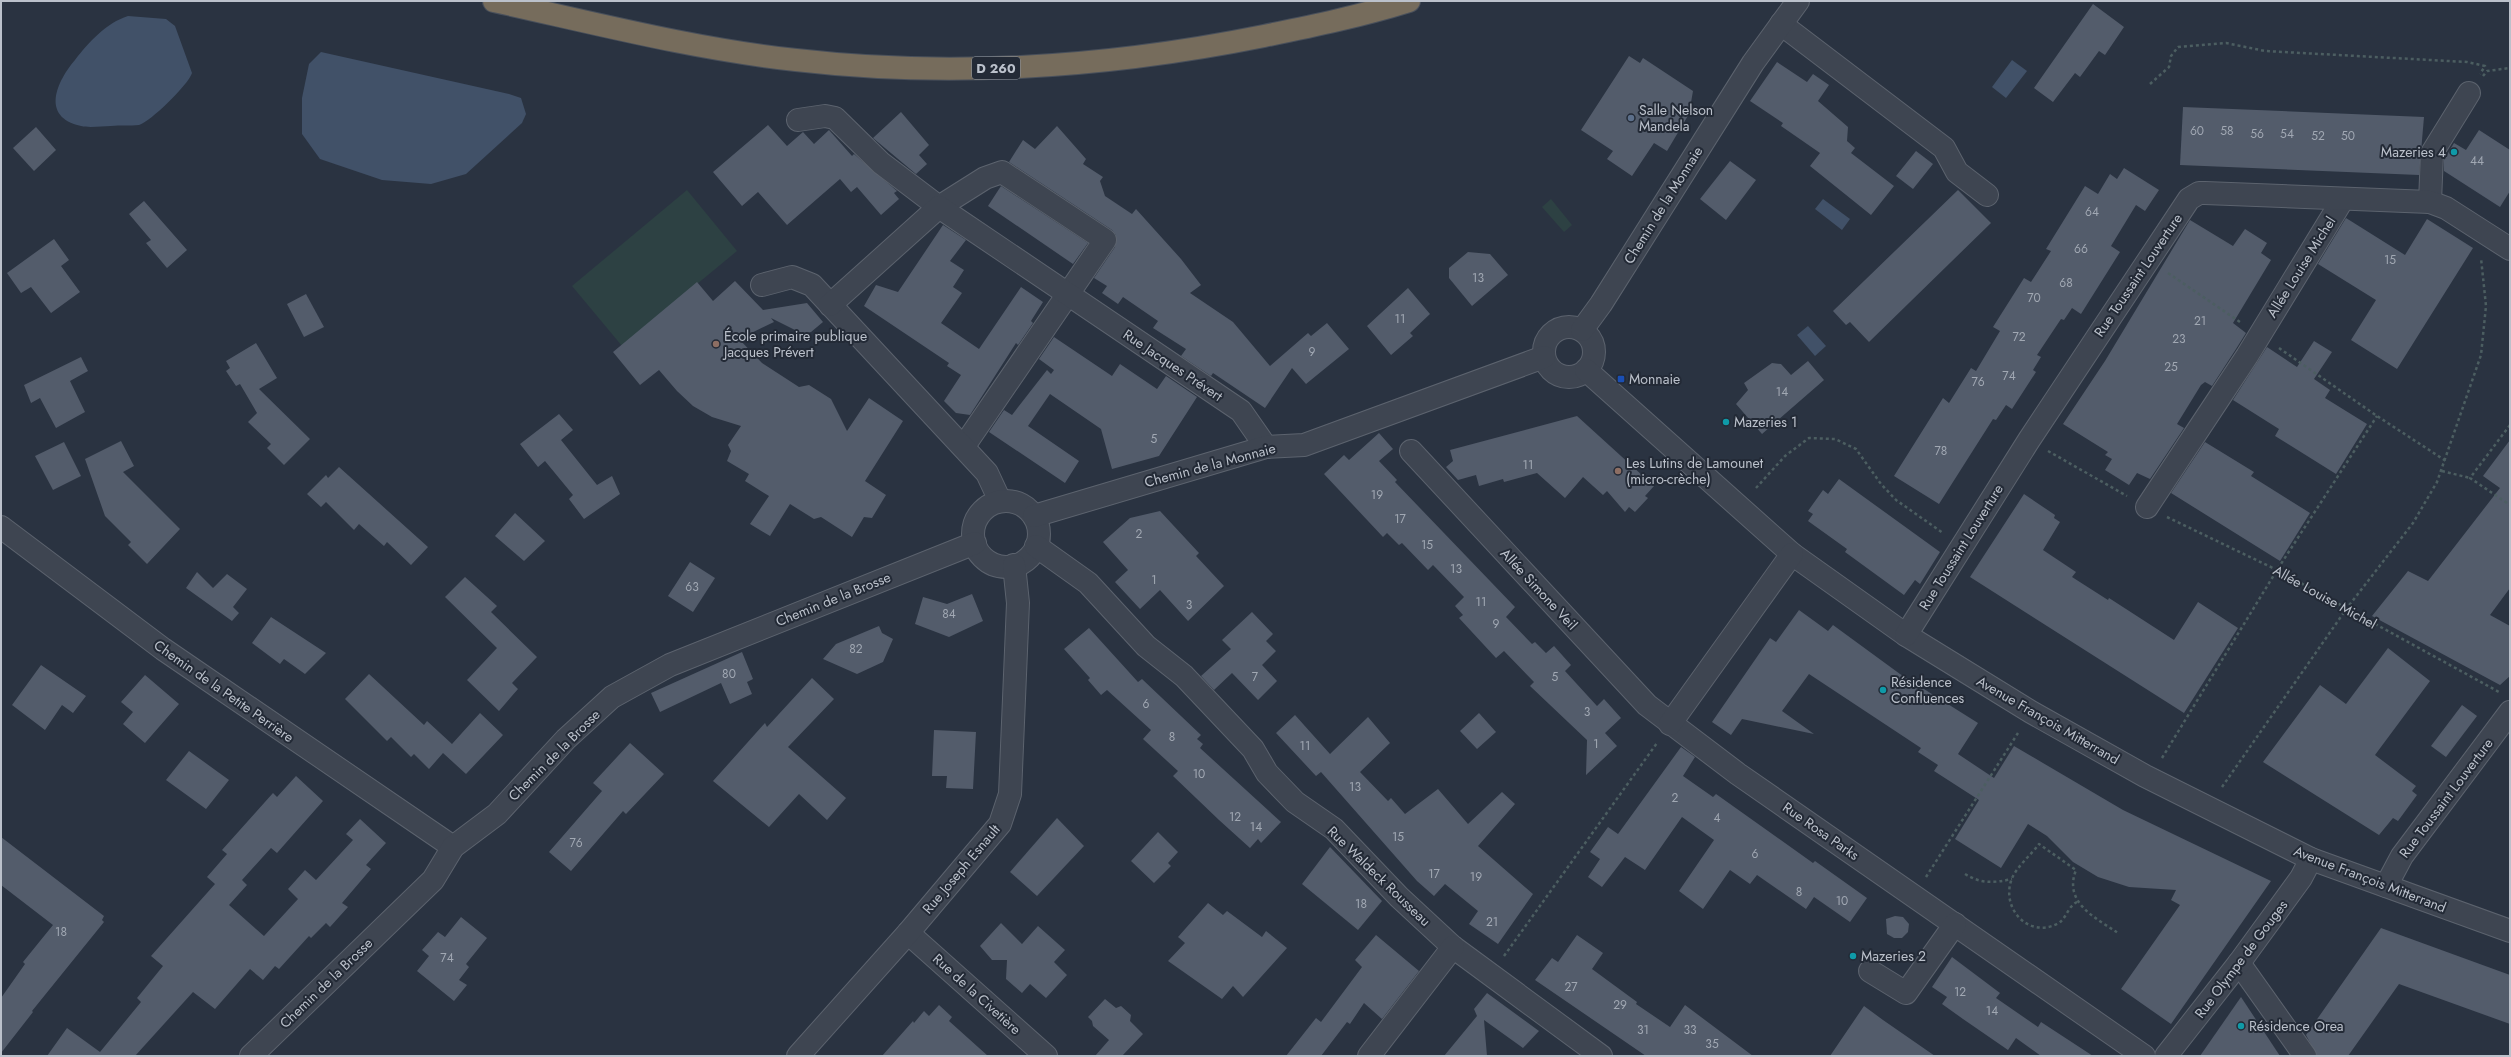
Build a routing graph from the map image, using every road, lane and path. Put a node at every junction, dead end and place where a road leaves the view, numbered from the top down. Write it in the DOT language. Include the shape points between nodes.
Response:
graph roads {
  1 [pos="494,1"];
  2 [pos="1409,1"];
  3 [pos="1798,1"];
  4 [pos="1781,24"];
  5 [pos="2510,68"];
  6 [pos="2150,84"];
  7 [pos="2469,93"];
  8 [pos="798,120"];
  9 [pos="1987,195"];
  10 [pos="2343,199"];
  11 [pos="2430,202"];
  12 [pos="939,207"];
  13 [pos="2485,233"];
  14 [pos="2510,249"];
  15 [pos="2148,260"];
  16 [pos="762,285"];
  17 [pos="1068,294"];
  18 [pos="830,305"];
  19 [pos="1582,330"];
  20 [pos="2260,335"];
  21 [pos="1544,357"];
  22 [pos="1586,370"];
  23 [pos="2377,416"];
  24 [pos="2510,425"];
  25 [pos="2029,440"];
  26 [pos="964,446"];
  27 [pos="1266,447"];
  28 [pos="1411,451"];
  29 [pos="2446,460"];
  30 [pos="2442,471"];
  31 [pos="2470,478"];
  32 [pos="1756,488"];
  33 [pos="1000,501"];
  34 [pos="2510,506"];
  35 [pos="2147,507"];
  36 [pos="1034,516"];
  37 [pos="1,527"];
  38 [pos="1947,536"];
  39 [pos="975,543"];
  40 [pos="1036,546"];
  41 [pos="1792,554"];
  42 [pos="1014,565"];
  43 [pos="2277,570"];
  44 [pos="2347,608"];
  45 [pos="1906,635"];
  46 [pos="2499,692"];
  47 [pos="2510,712"];
  48 [pos="1670,724"];
  49 [pos="2018,733"];
  50 [pos="2162,758"];
  51 [pos="2222,788"];
  52 [pos="453,847"];
  53 [pos="2311,858"];
  54 [pos="1965,874"];
  55 [pos="2012,879"];
  56 [pos="2386,886"];
  57 [pos="1915,896"];
  58 [pos="2077,902"];
  59 [pos="1955,924"];
  60 [pos="2510,931"];
  61 [pos="908,933"];
  62 [pos="2118,933"];
  63 [pos="1453,947"];
  64 [pos="2239,963"];
  65 [pos="1870,970"];
  66 [pos="1490,974"];
  67 [pos="251,1056"];
  68 [pos="798,1056"];
  69 [pos="1046,1056"];
  70 [pos="1369,1056"];
  71 [pos="1601,1056"];
  72 [pos="2144,1056"];
  73 [pos="2166,1056"];
  74 [pos="2306,1056"];
  1 -- 2 [label="highway, D 260" via="684,43 796,60 917,68 1011,68 1111,60 1203,48 1305,28"];
  3 -- 4 [label="street, Chemin de la Monnaie"];
  4 -- 9 [label="street" via="1944,148 1957,172"];
  4 -- 19 [label="street, Chemin de la Monnaie"];
  5 -- 7 [label="path" via="2487,71"];
  6 -- 7 [label="path" via="2169,67 2171,56 2178,47 2226,43 2265,51 2468,62 2485,66"];
  7 -- 11 [label="street" via="2432,153"];
  8 -- 12 [label="street, Rue Jacques Prévert" via="825,116 835,118 880,163"];
  10 -- 11 [label="street, Rue Toussaint Louverture"];
  10 -- 15 [label="street, Rue Toussaint Louverture" via="2199,193 2189,199"];
  10 -- 20 [label="street, Allée Louise Michel"];
  11 -- 13 [label="street, Rue Toussaint Louverture" via="2446,208"];
  12 -- 17 [label="street, Rue Jacques Prévert"];
  12 -- 17 [label="street" via="985,178 1002,172 1105,240"];
  12 -- 18 [label="street"];
  13 -- 14 [label="street, Rue Toussaint Louverture"];
  13 -- 29 [label="path" via="2480,250 2486,306 2481,355"];
  15 -- 20 [label="path"];
  15 -- 25 [label="street, Rue Toussaint Louverture"];
  16 -- 18 [label="street" via="792,277 812,285"];
  17 -- 26 [label="street"];
  17 -- 27 [label="street, Rue Jacques Prévert" via="1241,411"];
  18 -- 26 [label="street"];
  19 -- 21 [label="street" via="1574,327 1558,329 1547,341"];
  19 -- 22 [label="street" via="1588,335 1594,349 1591,364"];
  20 -- 23 [label="path"];
  20 -- 35 [label="street, Allée Louise Michel"];
  21 -- 22 [label="street" via="1552,370 1558,374 1573,377"];
  21 -- 27 [label="street, Chemin de la Monnaie" via="1304,445"];
  22 -- 41 [label="street, Avenue François Mitterrand"];
  23 -- 29 [label="path"];
  23 -- 43 [label="path"];
  24 -- 31 [label="path"];
  25 -- 35 [label="path, Allée Louise Michel"];
  25 -- 45 [label="street, Rue Toussaint Louverture"];
  26 -- 33 [label="street" via="987,473"];
  27 -- 36 [label="street, Chemin de la Monnaie"];
  28 -- 48 [label="street, Allée Simone Veil" via="1646,705"];
  29 -- 30 [label="path"];
  30 -- 31 [label="path"];
  30 -- 44 [label="path" via="2413,523"];
  31 -- 34 [label="path"];
  32 -- 38 [label="path" via="1785,456 1809,438 1835,439 1856,450 1896,500"];
  33 -- 36 [label="street" via="1019,504"];
  33 -- 39 [label="street" via="990,505 975,522"];
  35 -- 43 [label="path, Allée Louise Michel"];
  36 -- 40 [label="street" via="1038,536"];
  37 -- 52 [label="street, Chemin de la Petite Perrière" via="163,649"];
  39 -- 42 [label="street" via="982,556 995,564"];
  39 -- 52 [label="street, Chemin de la Brosse" via="670,665 612,697 566,739 497,814"];
  40 -- 42 [label="street" via="1031,555"];
  40 -- 63 [label="street, Rue Waldeck Rousseau" via="1088,583 1146,646 1190,682 1253,749 1267,773 1295,802 1334,829 1399,897"];
  41 -- 45 [label="street, Avenue François Mitterrand"];
  41 -- 48 [label="street"];
  42 -- 61 [label="street, Rue Joseph Esnault" via="1018,603 1010,794 1000,824"];
  43 -- 44 [label="path, Allée Louise Michel"];
  43 -- 50 [label="path"];
  44 -- 46 [label="path, Allée Louise Michel"];
  44 -- 51 [label="path"];
  45 -- 53 [label="street, Avenue François Mitterrand" via="2031,712 2145,776"];
  47 -- 56 [label="street, Rue Toussaint Louverture" via="2402,856"];
  48 -- 57 [label="street, Rue Rosa Parks"];
  48 -- 66 [label="path"];
  49 -- 57 [label="path"];
  52 -- 67 [label="street, Chemin de la Brosse" via="433,880"];
  53 -- 56 [label="street, Avenue François Mitterrand"];
  53 -- 64 [label="street, Rue Olympe de Gouges" via="2301,878"];
  54 -- 55 [label="path" via="1976,881 1995,883"];
  55 -- 58 [label="path" via="2009,889 2011,907 2019,919 2029,924 2057,924 2062,921 2072,904"];
  55 -- 58 [label="path" via="2039,844 2076,870 2072,886"];
  56 -- 60 [label="street, Avenue François Mitterrand"];
  57 -- 59 [label="street, Rue Rosa Parks"];
  58 -- 62 [label="path" via="2082,909"];
  59 -- 65 [label="street" via="1906,993"];
  59 -- 72 [label="street, Rue Rosa Parks"];
  61 -- 68 [label="street, Rue Joseph Esnault"];
  61 -- 69 [label="street, Rue de la Civetière"];
  63 -- 66 [label="street, Rue Waldeck Rousseau"];
  63 -- 70 [label="street"];
  64 -- 73 [label="street, Rue Olympe de Gouges"];
  64 -- 74 [label="street"];
  66 -- 71 [label="street, Rue Waldeck Rousseau"];
}
